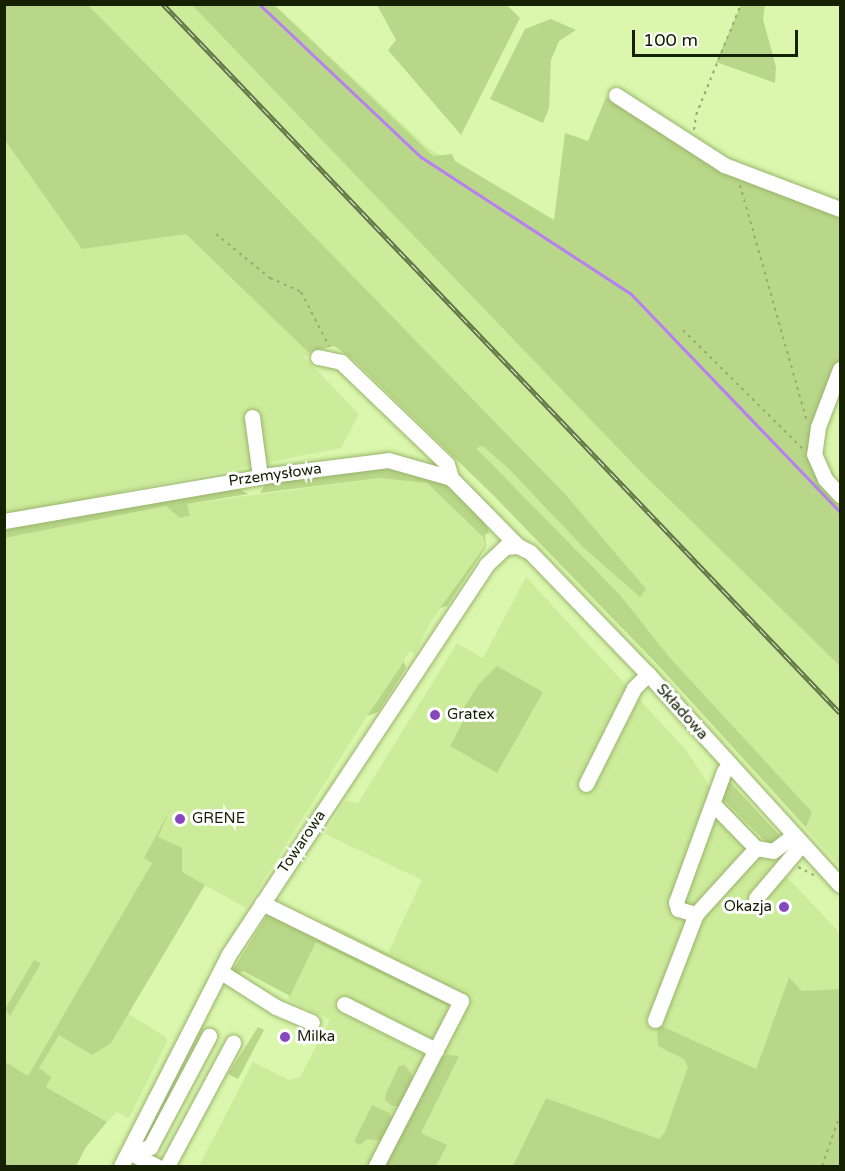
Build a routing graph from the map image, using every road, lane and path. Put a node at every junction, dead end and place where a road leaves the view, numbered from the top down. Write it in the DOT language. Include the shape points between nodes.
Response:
graph roads {
  1 [pos="741,4"];
  2 [pos="616,95"];
  3 [pos="698,147"];
  4 [pos="736,170"];
  5 [pos="840,209"];
  6 [pos="216,234"];
  7 [pos="683,330"];
  8 [pos="318,357"];
  9 [pos="341,362"];
  10 [pos="840,369"];
  11 [pos="252,417"];
  12 [pos="807,422"];
  13 [pos="817,462"];
  14 [pos="260,476"];
  15 [pos="451,478"];
  16 [pos="840,495"];
  17 [pos="4,521"];
  18 [pos="518,546"];
  19 [pos="648,675"];
  20 [pos="730,765"];
  21 [pos="586,784"];
  22 [pos="713,804"];
  23 [pos="798,840"];
  24 [pos="756,848"];
  25 [pos="840,885"];
  26 [pos="756,898"];
  27 [pos="262,903"];
  28 [pos="696,914"];
  29 [pos="220,972"];
  30 [pos="344,1004"];
  31 [pos="655,1020"];
  32 [pos="312,1022"];
  33 [pos="209,1036"];
  34 [pos="233,1043"];
  35 [pos="436,1050"];
  36 [pos="840,1114"];
  37 [pos="129,1152"];
  38 [pos="121,1167"];
  39 [pos="158,1167"];
  40 [pos="166,1167"];
  41 [pos="376,1167"];
  42 [pos="822,1167"];
  1 -- 3 [label="path" via="696,116 693,133"];
  2 -- 3 [label="street"];
  3 -- 4 [label="street"];
  4 -- 5 [label="street"];
  4 -- 12 [label="path" via="756,254"];
  6 -- 9 [label="path" via="270,278 301,292"];
  7 -- 13 [label="path"];
  8 -- 9 [label="street"];
  9 -- 15 [label="street" via="447,464"];
  10 -- 13 [label="street" via="818,428 813,454"];
  11 -- 14 [label="street"];
  13 -- 16 [label="street" via="825,479"];
  14 -- 15 [label="street, Przemysłowa" via="388,460"];
  14 -- 17 [label="street, Przemysłowa"];
  15 -- 18 [label="street, Przemysłowa"];
  18 -- 19 [label="street, Składowa" via="530,552"];
  18 -- 27 [label="street, Towarowa" via="505,547 486,565"];
  19 -- 20 [label="street, Składowa"];
  19 -- 21 [label="street" via="634,688"];
  20 -- 22 [label="street" via="724,771"];
  20 -- 23 [label="street, Składowa"];
  22 -- 24 [label="street"];
  22 -- 28 [label="street" via="676,902 678,909"];
  23 -- 24 [label="street" via="773,851"];
  23 -- 25 [label="street, Składowa"];
  23 -- 26 [label="street"];
  24 -- 28 [label="street"];
  27 -- 29 [label="street, Towarowa"];
  27 -- 35 [label="street" via="461,1001"];
  28 -- 31 [label="street"];
  29 -- 32 [label="street" via="276,1007"];
  29 -- 37 [label="street, Towarowa"];
  30 -- 35 [label="street"];
  33 -- 37 [label="street" via="150,1148"];
  34 -- 40 [label="street"];
  35 -- 41 [label="street"];
  36 -- 42 [label="path"];
  37 -- 38 [label="street, Towarowa"];
  37 -- 39 [label="street"];
}
